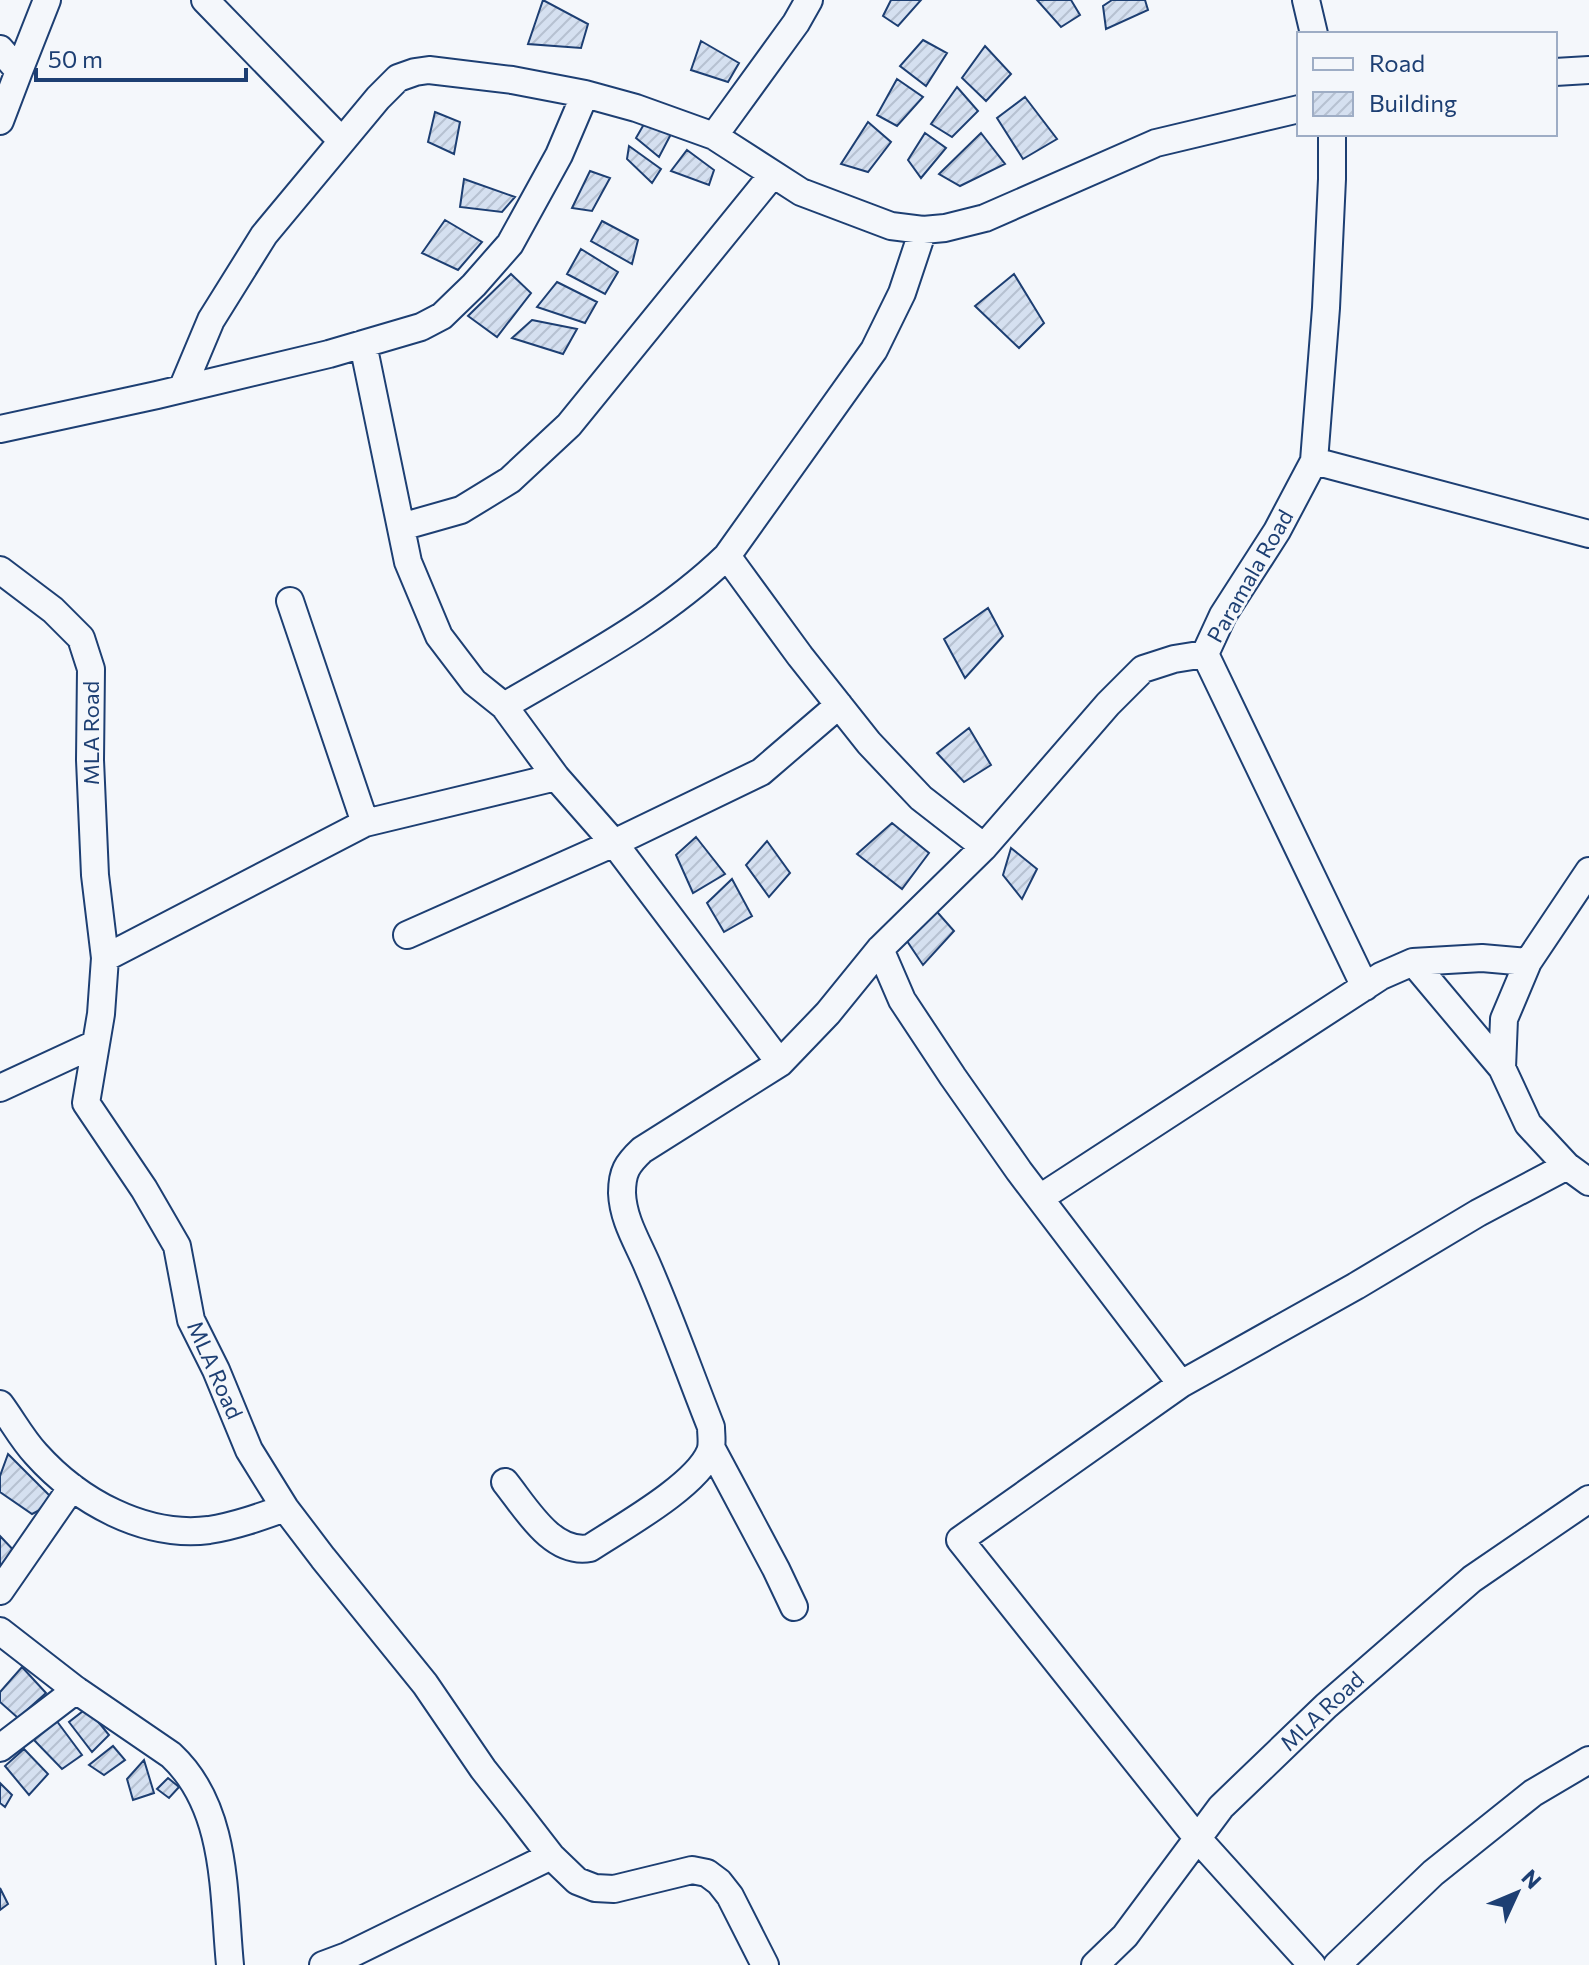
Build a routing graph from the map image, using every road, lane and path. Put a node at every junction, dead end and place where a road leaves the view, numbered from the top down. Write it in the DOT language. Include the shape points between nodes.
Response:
graph roads {
  1 [pos="47,0"];
  2 [pos="205,0"];
  3 [pos="809,0"];
  4 [pos="1306,0"];
  5 [pos="1314,32"];
  6 [pos="0,49"];
  7 [pos="1589,70"];
  8 [pos="19,71"];
  9 [pos="1557,72"];
  10 [pos="585,94"];
  11 [pos="1297,109"];
  12 [pos="0,121"];
  13 [pos="714,136"];
  14 [pos="1332,136"];
  15 [pos="342,141"];
  16 [pos="773,174"];
  17 [pos="923,230"];
  18 [pos="363,344"];
  19 [pos="182,389"];
  20 [pos="0,429"];
  21 [pos="1314,461"];
  22 [pos="401,527"];
  23 [pos="1589,534"];
  24 [pos="727,556"];
  25 [pos="0,570"];
  26 [pos="290,601"];
  27 [pos="1205,654"];
  28 [pos="839,705"];
  29 [pos="504,706"];
  30 [pos="556,777"];
  31 [pos="365,823"];
  32 [pos="614,843"];
  33 [pos="984,847"];
  34 [pos="1589,871"];
  35 [pos="407,935"];
  36 [pos="880,949"];
  37 [pos="105,958"];
  38 [pos="1413,962"];
  39 [pos="1528,962"];
  40 [pos="1365,987"];
  41 [pos="95,1044"];
  42 [pos="780,1063"];
  43 [pos="1502,1068"];
  44 [pos="0,1088"];
  45 [pos="1567,1166"];
  46 [pos="1589,1182"];
  47 [pos="1040,1198"];
  48 [pos="1181,1384"];
  49 [pos="0,1404"];
  50 [pos="712,1449"];
  51 [pos="505,1482"];
  52 [pos="72,1487"];
  53 [pos="1589,1499"];
  54 [pos="285,1508"];
  55 [pos="0,1591"];
  56 [pos="794,1607"];
  57 [pos="0,1631"];
  58 [pos="76,1690"];
  59 [pos="0,1748"];
  60 [pos="1589,1760"];
  61 [pos="1198,1839"];
  62 [pos="551,1856"];
  63 [pos="230,1965"];
  64 [pos="323,1965"];
  65 [pos="765,1965"];
  66 [pos="1095,1965"];
  67 [pos="1312,1965"];
  68 [pos="1337,1965"];
  1 -- 8 [label="street"];
  2 -- 15 [label="street"];
  3 -- 13 [label="street"];
  4 -- 5 [label="street"];
  6 -- 8 [label="street"];
  7 -- 9 [label="street"];
  8 -- 12 [label="street"];
  10 -- 13 [label="street"];
  10 -- 15 [label="street" via="512,80 415,72 398,78"];
  10 -- 18 [label="street" via="559,155 510,244 474,285 442,316"];
  11 -- 17 [label="street" via="1156,143 985,218"];
  13 -- 16 [label="street"];
  14 -- 21 [label="street, Paramala Road"];
  15 -- 19 [label="street" via="264,235 211,320"];
  16 -- 17 [label="street" via="801,192 891,226"];
  16 -- 22 [label="street" via="569,425 510,480 461,510"];
  17 -- 24 [label="street" via="902,293 874,350"];
  18 -- 19 [label="street"];
  18 -- 22 [label="street"];
  19 -- 20 [label="street"];
  21 -- 23 [label="street"];
  21 -- 27 [label="street, Paramala Road"];
  22 -- 29 [label="street" via="408,562 439,636 474,682"];
  24 -- 28 [label="street"];
  24 -- 29 [label="street" via="637,628"];
  25 -- 37 [label="street, MLA Road" via="81,638 91,669 94,861"];
  26 -- 31 [label="street"];
  27 -- 33 [label="street" via="1143,669"];
  27 -- 40 [label="street, Paramala Road"];
  28 -- 32 [label="street" via="761,772"];
  28 -- 33 [label="street" via="921,798"];
  29 -- 30 [label="street"];
  30 -- 31 [label="street"];
  30 -- 32 [label="street"];
  31 -- 37 [label="street"];
  32 -- 35 [label="street"];
  32 -- 42 [label="street"];
  33 -- 36 [label="street"];
  34 -- 39 [label="street"];
  36 -- 42 [label="street"];
  36 -- 47 [label="street" via="902,1000"];
  37 -- 41 [label="street, MLA Road"];
  38 -- 39 [label="street"];
  38 -- 40 [label="street"];
  38 -- 43 [label="street"];
  39 -- 43 [label="street" via="1504,1019"];
  40 -- 47 [label="street"];
  41 -- 44 [label="street"];
  41 -- 54 [label="street, MLA Road" via="86,1103 177,1246 191,1320 249,1450"];
  42 -- 50 [label="street" via="642,1150 623,1175 624,1214 711,1427"];
  43 -- 45 [label="street" via="1528,1124"];
  45 -- 46 [label="street"];
  45 -- 48 [label="street"];
  47 -- 48 [label="street"];
  48 -- 61 [label="street" via="960,1540"];
  49 -- 52 [label="street" via="34,1453"];
  50 -- 51 [label="street" via="702,1467 677,1490 590,1548 579,1550 548,1535"];
  50 -- 56 [label="street"];
  52 -- 54 [label="street" via="136,1522 174,1530 208,1530"];
  52 -- 55 [label="street"];
  53 -- 61 [label="street, MLA Road" via="1450,1598 1315,1716 1221,1807"];
  54 -- 62 [label="street, MLA Road" via="425,1684"];
  57 -- 58 [label="street"];
  58 -- 59 [label="street"];
  58 -- 63 [label="street" via="171,1755 194,1782 218,1844"];
  60 -- 68 [label="street" via="1533,1793 1433,1873"];
  61 -- 66 [label="street, MLA Road" via="1125,1936"];
  61 -- 67 [label="street"];
  62 -- 64 [label="street"];
  62 -- 65 [label="street, MLA Road" via="577,1881 595,1888 614,1889 692,1870 707,1873 730,1896"];
}
